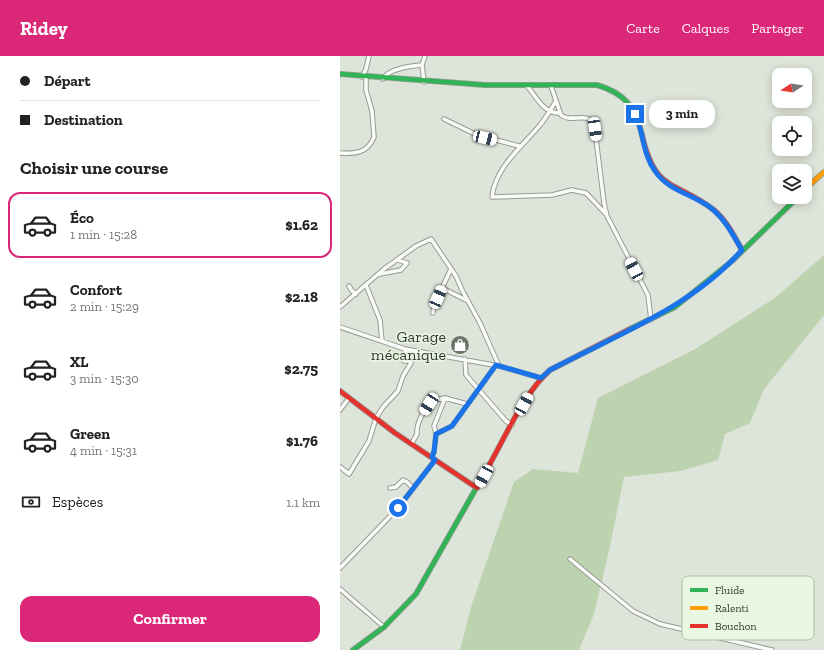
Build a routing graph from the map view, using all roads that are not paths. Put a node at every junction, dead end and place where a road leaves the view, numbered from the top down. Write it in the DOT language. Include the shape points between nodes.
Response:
graph roads {
  1 [pos="369,56"];
  2 [pos="425,56"];
  3 [pos="422,65"];
  4 [pos="340,74"];
  5 [pos="364,77"];
  6 [pos="384,79"];
  7 [pos="424,82"];
  8 [pos="526,86"];
  9 [pos="551,86"];
  10 [pos="556,101"];
  11 [pos="548,111"];
  12 [pos="559,113"];
  13 [pos="444,119"];
  14 [pos="519,146"];
  15 [pos="340,153"];
  16 [pos="824,172"];
  17 [pos="812,183"];
  18 [pos="791,204"];
  19 [pos="607,216"];
  20 [pos="742,250"];
  21 [pos="397,260"];
  22 [pos="451,269"];
  23 [pos="378,274"];
  24 [pos="366,285"];
  25 [pos="349,286"];
  26 [pos="442,288"];
  27 [pos="356,294"];
  28 [pos="468,301"];
  29 [pos="340,307"];
  30 [pos="433,313"];
  31 [pos="651,320"];
  32 [pos="340,327"];
  33 [pos="382,341"];
  34 [pos="405,349"];
  35 [pos="465,359"];
  36 [pos="497,366"];
  37 [pos="541,378"];
  38 [pos="479,389"];
  39 [pos="340,391"];
  40 [pos="350,398"];
  41 [pos="445,398"];
  42 [pos="467,404"];
  43 [pos="340,410"];
  44 [pos="376,418"];
  45 [pos="512,425"];
  46 [pos="436,434"];
  47 [pos="412,443"];
  48 [pos="433,458"];
  49 [pos="340,468"];
  50 [pos="390,488"];
  51 [pos="413,488"];
  52 [pos="477,488"];
  53 [pos="570,559"];
  54 [pos="340,568"];
  55 [pos="340,589"];
  56 [pos="384,627"];
  57 [pos="682,629"];
  58 [pos="729,640"];
  59 [pos="353,650"];
  60 [pos="772,650"];
  1 -- 5 [label="street"];
  2 -- 3 [label="street"];
  3 -- 6 [label="street" via="402,67"];
  3 -- 7 [label="street"];
  4 -- 5 [label="main road"];
  5 -- 6 [label="main road"];
  5 -- 15 [label="street" via="372,112 374,137 361,152"];
  6 -- 7 [label="main road"];
  7 -- 8 [label="main road"];
  8 -- 9 [label="main road"];
  8 -- 11 [label="street"];
  9 -- 10 [label="street"];
  9 -- 20 [label="main road" via="596,85 611,89 631,105 639,122 642,144 655,171 668,184 710,207 723,218"];
  10 -- 11 [label="street"];
  10 -- 12 [label="street"];
  11 -- 12 [label="street"];
  11 -- 14 [label="street" via="540,125"];
  12 -- 19 [label="street" via="564,118 587,119 594,124"];
  13 -- 14 [label="street" via="477,135"];
  14 -- 19 [label="street" via="500,173 492,197 552,195 572,190 586,193"];
  16 -- 17 [label="main road"];
  18 -- 20 [label="main road"];
  19 -- 31 [label="street" via="648,294"];
  20 -- 31 [label="main road" via="694,293"];
  21 -- 22 [label="street" via="431,239"];
  21 -- 23 [label="street"];
  21 -- 23 [label="street" via="407,263 401,270"];
  22 -- 26 [label="street"];
  22 -- 28 [label="street"];
  23 -- 24 [label="street"];
  24 -- 27 [label="street"];
  24 -- 33 [label="street" via="380,320"];
  25 -- 27 [label="street"];
  26 -- 28 [label="street"];
  26 -- 30 [label="street"];
  27 -- 29 [label="street"];
  28 -- 36 [label="street"];
  31 -- 37 [label="main road" via="577,355"];
  32 -- 33 [label="street"];
  33 -- 34 [label="street"];
  34 -- 35 [label="street"];
  34 -- 44 [label="street" via="404,361 410,362 410,365 398,391"];
  35 -- 36 [label="street"];
  35 -- 38 [label="street" via="465,373"];
  36 -- 37 [label="street"];
  36 -- 38 [label="street"];
  37 -- 45 [label="main road"];
  38 -- 42 [label="street"];
  38 -- 45 [label="street" via="506,422"];
  39 -- 40 [label="main road"];
  40 -- 43 [label="street"];
  40 -- 44 [label="main road"];
  41 -- 42 [label="street"];
  41 -- 46 [label="street" via="434,426"];
  41 -- 47 [label="street" via="429,404"];
  42 -- 46 [label="street" via="452,426"];
  44 -- 47 [label="main road"];
  44 -- 49 [label="street" via="369,441 349,474"];
  45 -- 52 [label="main road"];
  46 -- 48 [label="street"];
  47 -- 48 [label="main road"];
  48 -- 51 [label="street"];
  48 -- 52 [label="main road"];
  50 -- 51 [label="street" via="396,487 403,480"];
  51 -- 54 [label="street" via="368,541"];
  52 -- 56 [label="main road" via="416,594"];
  53 -- 57 [label="street" via="633,611 660,624"];
  55 -- 56 [label="street"];
  56 -- 59 [label="main road"];
  58 -- 60 [label="street"];
}
